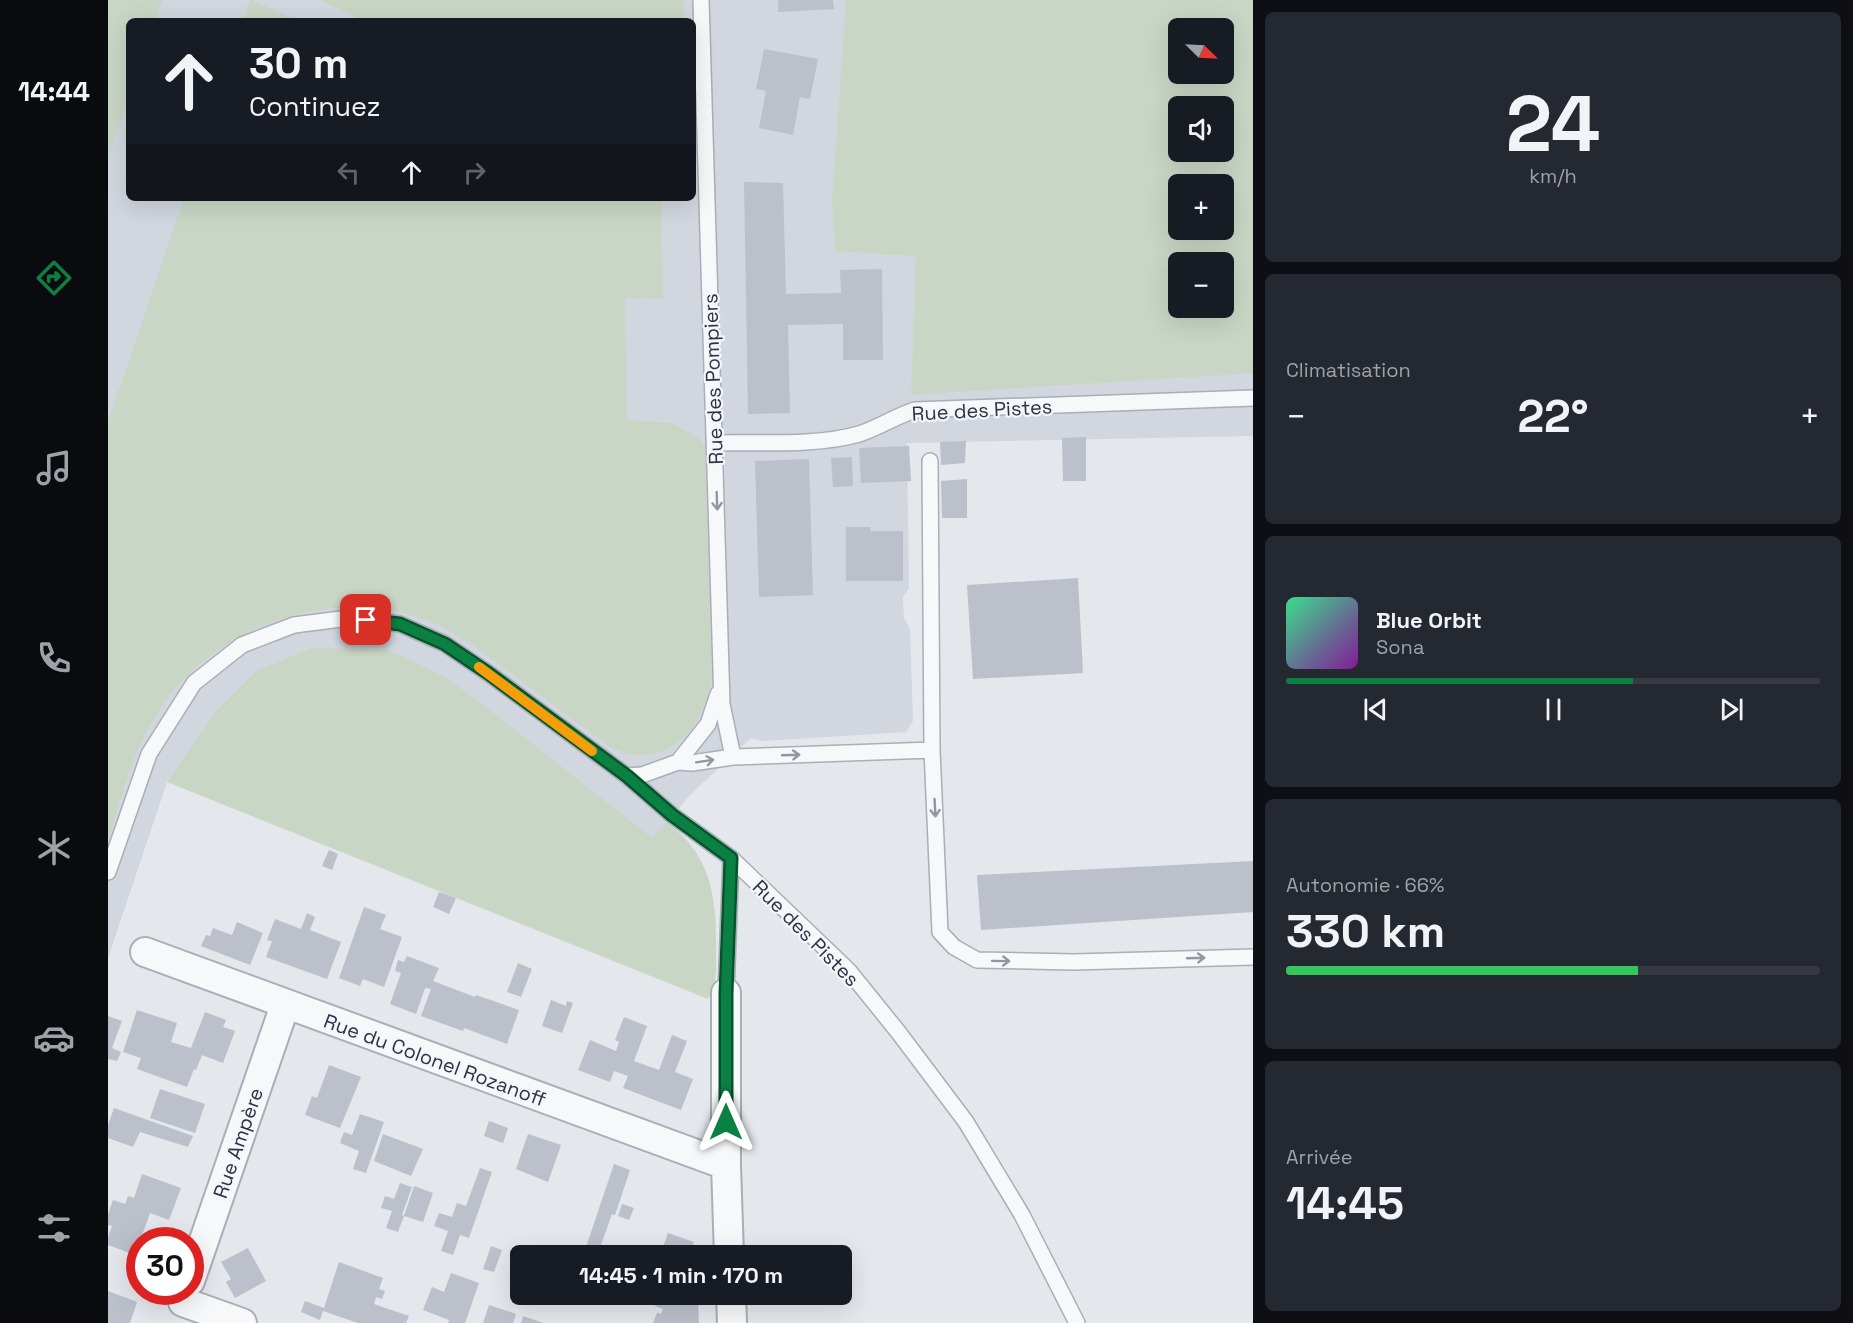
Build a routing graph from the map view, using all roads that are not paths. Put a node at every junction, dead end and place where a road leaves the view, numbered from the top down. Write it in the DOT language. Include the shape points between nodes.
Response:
graph roads {
  1 [pos="701,0"];
  2 [pos="699,120"];
  3 [pos="1253,398"];
  4 [pos="715,443"];
  5 [pos="930,461"];
  6 [pos="723,676"];
  7 [pos="932,750"];
  8 [pos="733,757"];
  9 [pos="678,762"];
  10 [pos="627,776"];
  11 [pos="731,858"];
  12 [pos="108,872"];
  13 [pos="145,952"];
  14 [pos="1253,957"];
  15 [pos="726,993"];
  16 [pos="285,1005"];
  17 [pos="726,1166"];
  18 [pos="204,1242"];
  19 [pos="729,1245"];
  20 [pos="197,1305"];
  21 [pos="731,1305"];
  22 [pos="242,1323"];
  23 [pos="732,1323"];
  24 [pos="1077,1323"];
  1 -- 2 [label="lane, Rue des Pompiers"];
  2 -- 4 [label="lane, Rue des Pompiers"];
  3 -- 4 [label="lane, Rue des Pistes" via="915,410 860,433 829,440"];
  4 -- 6 [label="lane, Rue des Pompiers, one-way"];
  5 -- 7 [label="lane"];
  6 -- 8 [label="lane, Rue des Pompiers" via="724,716"];
  6 -- 9 [label="lane" via="708,724"];
  8 -- 7 [label="lane, one-way"];
  7 -- 14 [label="lane, one-way" via="940,932 964,955 977,960 1074,962"];
  9 -- 8 [label="lane, one-way"];
  9 -- 10 [label="lane" via="642,775"];
  10 -- 11 [label="lane, Rue des Pistes"];
  10 -- 12 [label="lane, Rue des Pistes" via="445,644 400,624 350,618 294,625 242,645 194,683 149,754"];
  11 -- 15 [label="lane"];
  11 -- 24 [label="lane, Rue des Pistes" via="849,971 966,1122 1022,1215"];
  13 -- 16 [label="street, Rue du Colonel Rozanoff"];
  15 -- 17 [label="street"];
  16 -- 17 [label="street, Rue du Colonel Rozanoff"];
  16 -- 18 [label="street, Rue Ampère"];
  17 -- 19 [label="street"];
  20 -- 22 [label="street"];
  21 -- 23 [label="street"];
}
